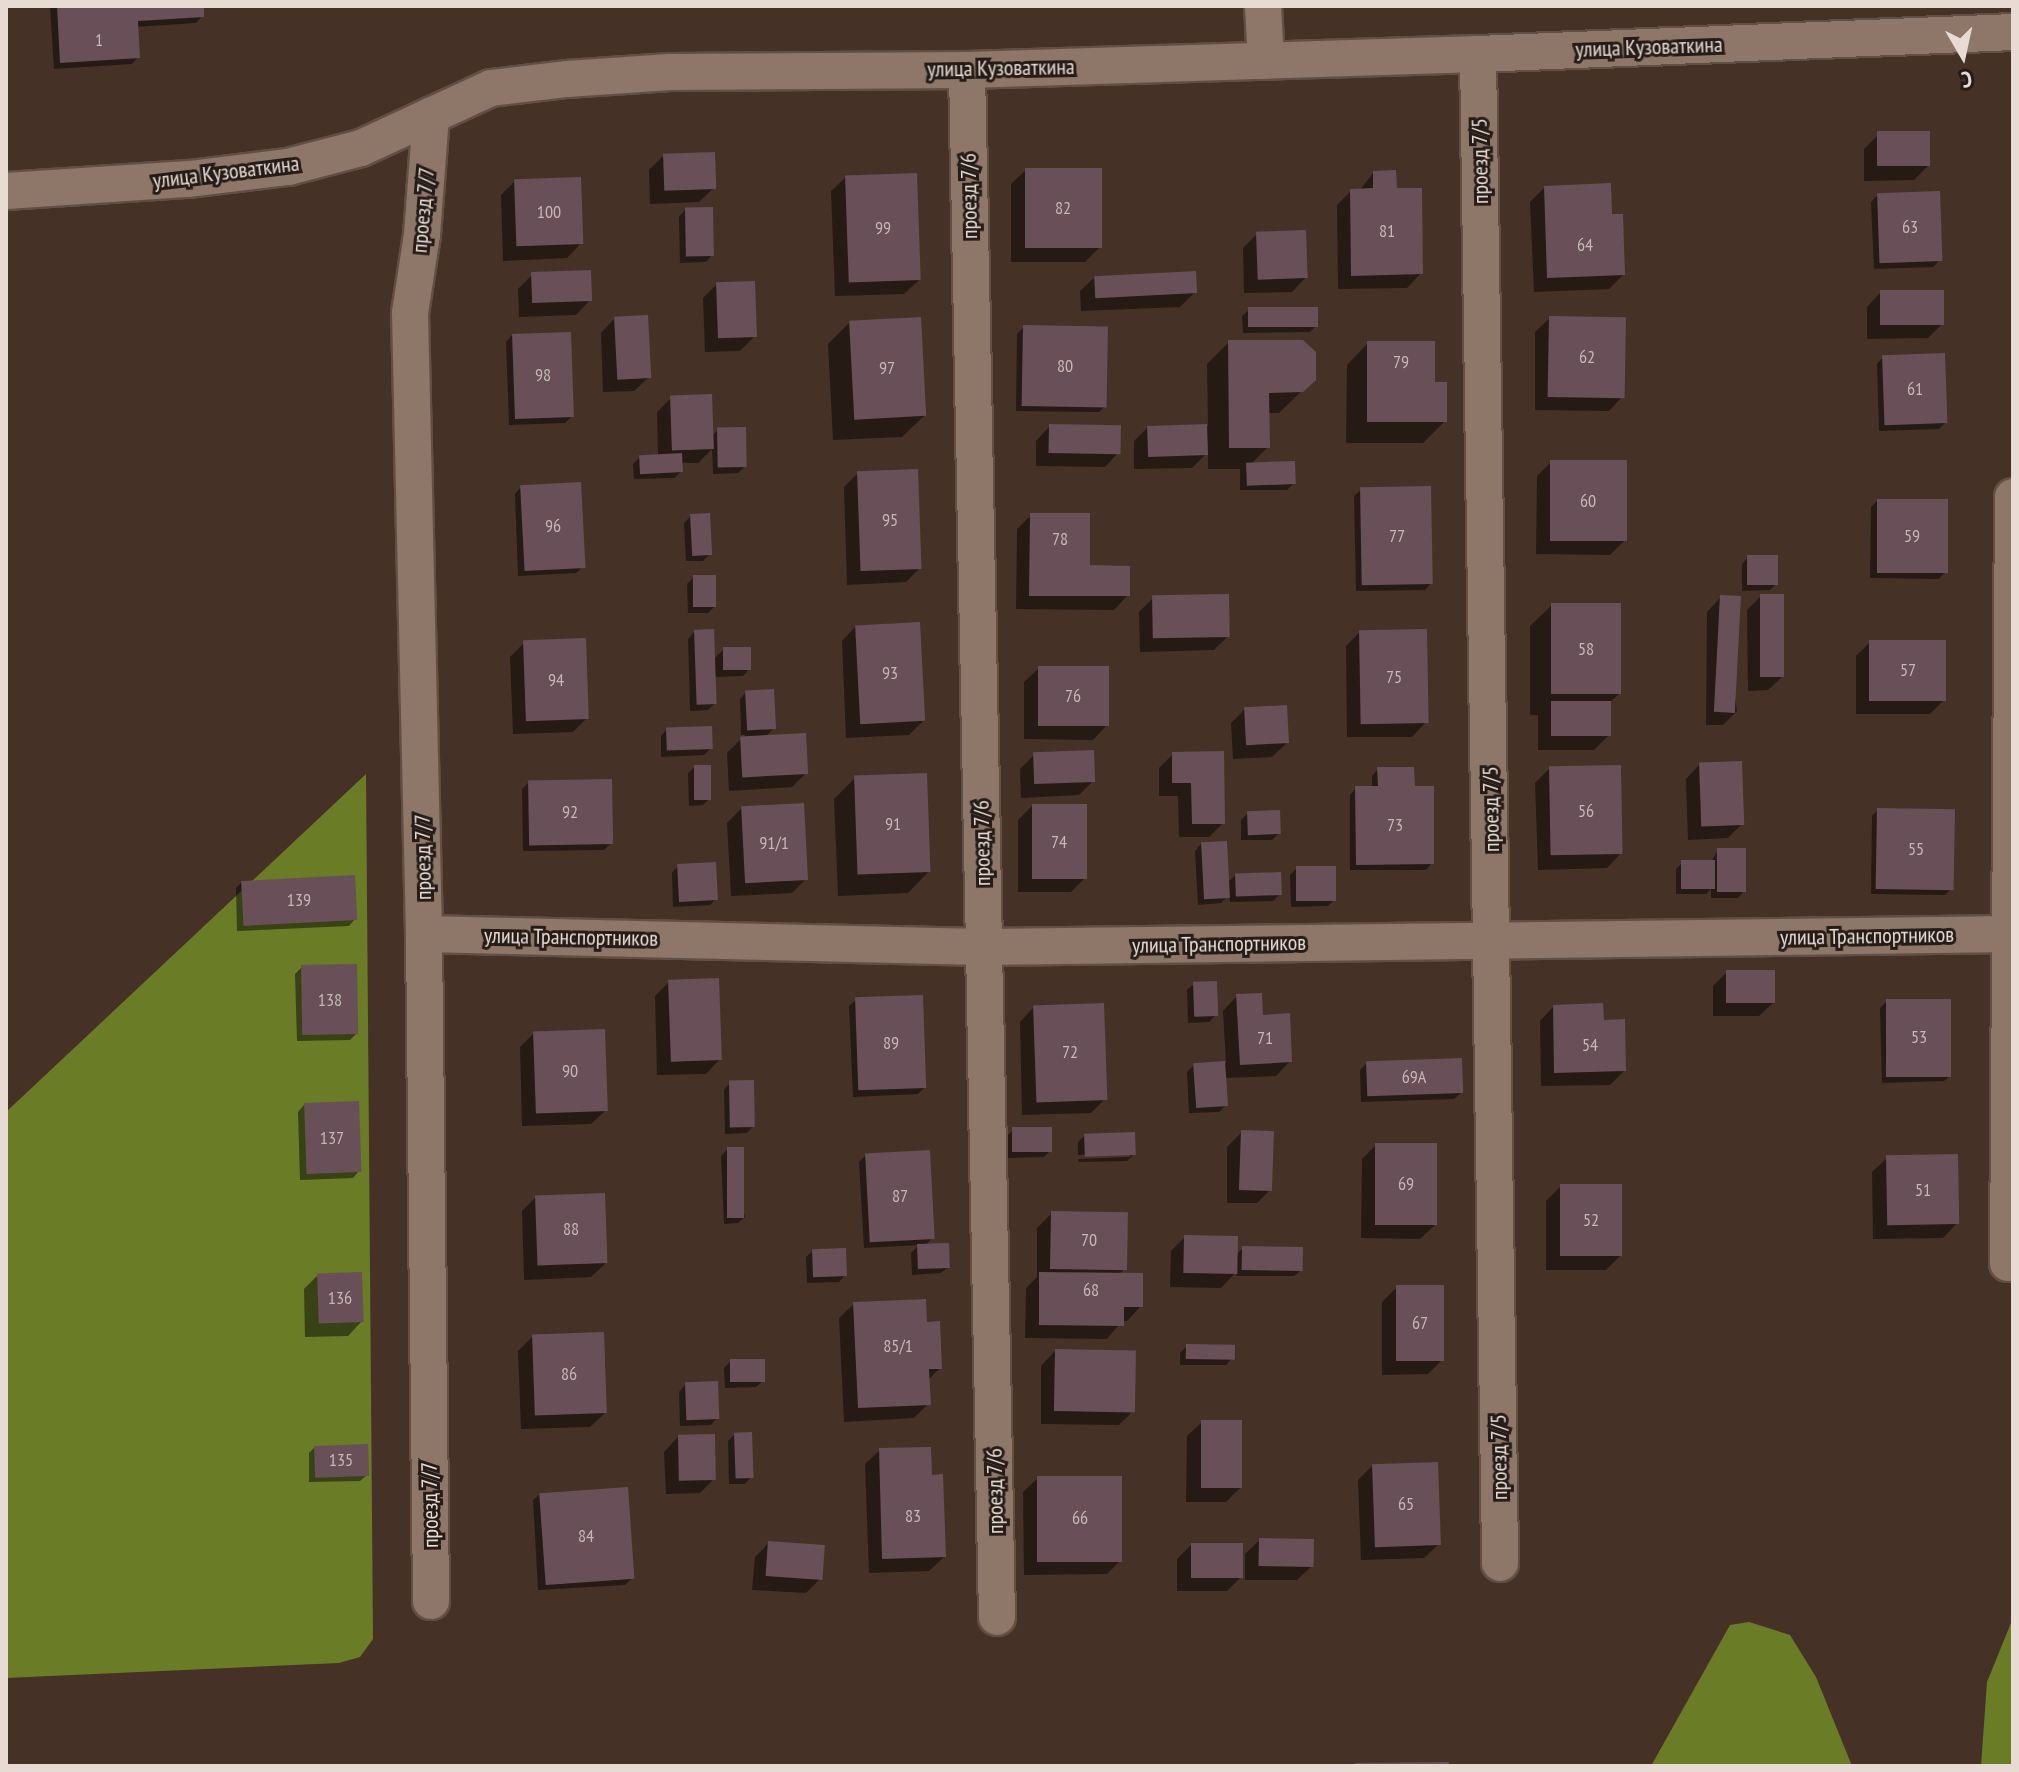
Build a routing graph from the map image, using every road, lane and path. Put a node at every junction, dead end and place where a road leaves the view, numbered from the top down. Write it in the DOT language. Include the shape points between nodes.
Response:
graph roads {
  1 [pos="1263,6"];
  2 [pos="2013,32"];
  3 [pos="1478,54"];
  4 [pos="1266,61"];
  5 [pos="967,70"];
  6 [pos="431,115"];
  7 [pos="6,191"];
  8 [pos="2013,497"];
  9 [pos="424,934"];
  10 [pos="2010,934"];
  11 [pos="1494,941"];
  12 [pos="984,947"];
  13 [pos="2008,1263"];
  14 [pos="1500,1563"];
  15 [pos="431,1601"];
  16 [pos="997,1617"];
  1 -- 4 [label="street"];
  2 -- 3 [label="street, улица Кузоваткина"];
  3 -- 4 [label="street, улица Кузоваткина"];
  3 -- 11 [label="street, проезд 7/5"];
  4 -- 5 [label="street, улица Кузоваткина"];
  5 -- 6 [label="street, улица Кузоваткина" via="670,72 567,79 491,88"];
  5 -- 12 [label="street, проезд 7/6"];
  6 -- 7 [label="street, улица Кузоваткина" via="361,148 288,167"];
  6 -- 9 [label="street, проезд 7/7" via="410,313"];
  8 -- 10 [label="street"];
  9 -- 12 [label="street, улица Транспортников"];
  9 -- 15 [label="street, проезд 7/7"];
  10 -- 11 [label="street, улица Транспортников"];
  10 -- 13 [label="street"];
  11 -- 12 [label="street, улица Транспортников"];
  11 -- 14 [label="street, проезд 7/5"];
  12 -- 16 [label="street, проезд 7/6"];
}
